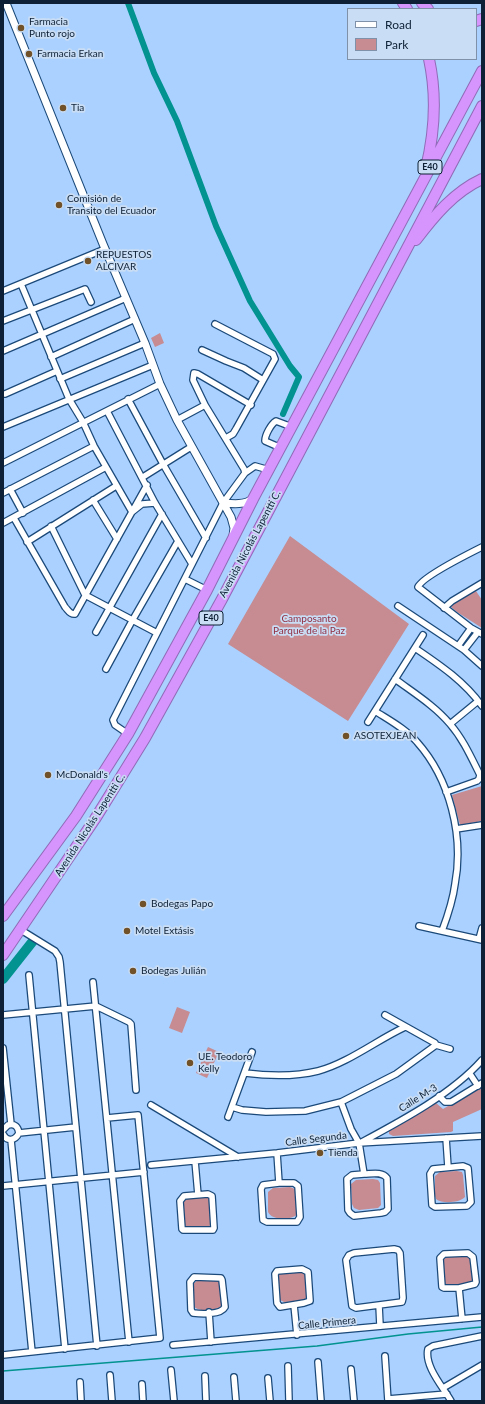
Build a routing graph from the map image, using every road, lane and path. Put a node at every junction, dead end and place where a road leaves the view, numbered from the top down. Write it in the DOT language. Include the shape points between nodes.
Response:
graph roads {
  1 [pos="6,8"];
  2 [pos="429,60"];
  3 [pos="482,71"];
  4 [pos="482,106"];
  5 [pos="482,179"];
  6 [pos="410,204"];
  7 [pos="105,249"];
  8 [pos="396,268"];
  9 [pos="21,284"];
  10 [pos="3,291"];
  11 [pos="126,298"];
  12 [pos="91,302"];
  13 [pos="32,310"];
  14 [pos="135,319"];
  15 [pos="3,321"];
  16 [pos="215,324"];
  17 [pos="42,334"];
  18 [pos="145,343"];
  19 [pos="202,350"];
  20 [pos="3,351"];
  21 [pos="51,357"];
  22 [pos="153,365"];
  23 [pos="57,371"];
  24 [pos="60,379"];
  25 [pos="263,380"];
  26 [pos="160,384"];
  27 [pos="3,394"];
  28 [pos="69,399"];
  29 [pos="128,399"];
  30 [pos="205,405"];
  31 [pos="250,405"];
  32 [pos="107,411"];
  33 [pos="177,420"];
  34 [pos="83,422"];
  35 [pos="3,427"];
  36 [pos="292,427"];
  37 [pos="226,438"];
  38 [pos="94,446"];
  39 [pos="191,447"];
  40 [pos="281,448"];
  41 [pos="3,463"];
  42 [pos="163,464"];
  43 [pos="106,467"];
  44 [pos="269,470"];
  45 [pos="245,472"];
  46 [pos="143,477"];
  47 [pos="147,485"];
  48 [pos="116,486"];
  49 [pos="10,489"];
  50 [pos="3,493"];
  51 [pos="253,499"];
  52 [pos="93,500"];
  53 [pos="156,503"];
  54 [pos="223,503"];
  55 [pos="132,512"];
  56 [pos="23,513"];
  57 [pos="162,514"];
  58 [pos="14,518"];
  59 [pos="3,523"];
  60 [pos="51,526"];
  61 [pos="206,538"];
  62 [pos="233,538"];
  63 [pos="117,539"];
  64 [pos="178,541"];
  65 [pos="27,542"];
  66 [pos="482,546"];
  67 [pos="192,564"];
  68 [pos="185,579"];
  69 [pos="482,583"];
  70 [pos="207,590"];
  71 [pos="85,595"];
  72 [pos="398,606"];
  73 [pos="110,608"];
  74 [pos="444,608"];
  75 [pos="132,621"];
  76 [pos="471,628"];
  77 [pos="96,632"];
  78 [pos="157,633"];
  79 [pos="480,633"];
  80 [pos="423,635"];
  81 [pos="458,646"];
  82 [pos="414,648"];
  83 [pos="464,650"];
  84 [pos="482,666"];
  85 [pos="106,670"];
  86 [pos="395,679"];
  87 [pos="478,701"];
  88 [pos="482,706"];
  89 [pos="375,711"];
  90 [pos="368,722"];
  91 [pos="450,724"];
  92 [pos="128,734"];
  93 [pos="446,792"];
  94 [pos="482,826"];
  95 [pos="456,829"];
  96 [pos="3,916"];
  97 [pos="419,926"];
  98 [pos="482,928"];
  99 [pos="21,930"];
  100 [pos="442,931"];
  101 [pos="480,940"];
  102 [pos="3,955"];
  103 [pos="29,975"];
  104 [pos="93,982"];
  105 [pos="96,1006"];
  106 [pos="65,1009"];
  107 [pos="32,1012"];
  108 [pos="3,1015"];
  109 [pos="385,1015"];
  110 [pos="405,1026"];
  111 [pos="436,1045"];
  112 [pos="3,1048"];
  113 [pos="450,1049"];
  114 [pos="252,1052"];
  115 [pos="482,1060"];
  116 [pos="245,1073"];
  117 [pos="470,1074"];
  118 [pos="480,1084"];
  119 [pos="136,1090"];
  120 [pos="439,1096"];
  121 [pos="341,1102"];
  122 [pos="151,1106"];
  123 [pos="232,1107"];
  124 [pos="228,1117"];
  125 [pos="107,1118"];
  126 [pos="7,1123"];
  127 [pos="76,1127"];
  128 [pos="3,1130"];
  129 [pos="44,1131"];
  130 [pos="19,1133"];
  131 [pos="3,1134"];
  132 [pos="482,1136"];
  133 [pos="446,1138"];
  134 [pos="11,1140"];
  135 [pos="359,1143"];
  136 [pos="277,1153"];
  137 [pos="238,1157"];
  138 [pos="195,1160"];
  139 [pos="152,1165"];
  140 [pos="448,1167"];
  141 [pos="144,1172"];
  142 [pos="364,1174"];
  143 [pos="112,1175"];
  144 [pos="81,1178"];
  145 [pos="49,1182"];
  146 [pos="279,1183"];
  147 [pos="15,1185"];
  148 [pos="3,1186"];
  149 [pos="198,1195"];
  150 [pos="459,1288"];
  151 [pos="294,1305"];
  152 [pos="379,1305"];
  153 [pos="210,1312"];
  154 [pos="482,1317"];
  155 [pos="462,1319"];
  156 [pos="380,1326"];
  157 [pos="297,1334"];
  158 [pos="482,1336"];
  159 [pos="129,1342"];
  160 [pos="211,1342"];
  161 [pos="173,1345"];
  162 [pos="97,1346"];
  163 [pos="65,1349"];
  164 [pos="32,1352"];
  165 [pos="3,1355"];
  166 [pos="385,1356"];
  167 [pos="318,1362"];
  168 [pos="482,1365"];
  169 [pos="288,1366"];
  170 [pos="352,1369"];
  171 [pos="171,1370"];
  172 [pos="110,1375"];
  173 [pos="205,1376"];
  174 [pos="234,1377"];
  175 [pos="268,1378"];
  176 [pos="80,1382"];
  177 [pos="142,1384"];
  178 [pos="443,1388"];
  179 [pos="447,1394"];
  180 [pos="388,1400"];
  181 [pos="81,1401"];
  182 [pos="112,1401"];
  183 [pos="143,1401"];
  184 [pos="174,1401"];
  185 [pos="206,1401"];
  186 [pos="236,1401"];
  187 [pos="270,1401"];
  188 [pos="289,1401"];
  189 [pos="321,1401"];
  190 [pos="354,1401"];
  191 [pos="451,1401"];
  1 -- 7 [label="street"];
  2 -- 6 [label="highway" via="434,84 433,131 424,174"];
  3 -- 6 [label="highway, E40"];
  4 -- 8 [label="highway, E40"];
  5 -- 8 [label="highway" via="465,188 449,202 425,228"];
  6 -- 36 [label="highway, Avenida Nicolás Lapentti C. / E40"];
  7 -- 9 [label="street"];
  7 -- 11 [label="street"];
  8 -- 99 [label="highway, Avenida Nicolás Lapentti C. / E40" via="222,599 145,738"];
  9 -- 10 [label="street"];
  9 -- 13 [label="street"];
  11 -- 14 [label="street"];
  11 -- 17 [label="street"];
  12 -- 13 [label="street" via="85,289"];
  13 -- 15 [label="street"];
  13 -- 17 [label="street"];
  14 -- 18 [label="street"];
  14 -- 21 [label="street"];
  16 -- 25 [label="street" via="274,355 274,361"];
  17 -- 20 [label="street"];
  17 -- 21 [label="street"];
  18 -- 22 [label="street"];
  18 -- 24 [label="street"];
  19 -- 25 [label="street" via="244,368"];
  21 -- 23 [label="street"];
  22 -- 26 [label="street"];
  22 -- 28 [label="street"];
  23 -- 24 [label="street"];
  23 -- 27 [label="street"];
  24 -- 28 [label="street"];
  25 -- 31 [label="street"];
  26 -- 29 [label="street"];
  26 -- 33 [label="street"];
  28 -- 34 [label="street"];
  28 -- 35 [label="street"];
  29 -- 32 [label="street"];
  29 -- 42 [label="street"];
  30 -- 31 [label="street" via="193,380 194,373"];
  30 -- 33 [label="street"];
  30 -- 37 [label="street"];
  31 -- 37 [label="street" via="233,434"];
  32 -- 34 [label="street"];
  32 -- 46 [label="street"];
  33 -- 39 [label="street"];
  34 -- 38 [label="street"];
  34 -- 41 [label="street"];
  36 -- 40 [label="highway, Avenida Nicolás Lapentti C. / E40"];
  36 -- 40 [label="street" via="276,421 265,437 265,441"];
  37 -- 45 [label="street"];
  38 -- 43 [label="street"];
  38 -- 49 [label="street"];
  39 -- 42 [label="street"];
  39 -- 54 [label="street"];
  40 -- 44 [label="highway, Avenida Nicolás Lapentti C. / E40"];
  42 -- 46 [label="street"];
  42 -- 61 [label="street"];
  43 -- 48 [label="street"];
  43 -- 56 [label="street"];
  44 -- 45 [label="street" via="256,466"];
  44 -- 51 [label="highway, Avenida Nicolás Lapentti C. / E40"];
  45 -- 54 [label="street"];
  46 -- 47 [label="street"];
  47 -- 53 [label="street"];
  47 -- 55 [label="street"];
  48 -- 52 [label="street"];
  48 -- 55 [label="street"];
  49 -- 50 [label="street"];
  49 -- 56 [label="street"];
  51 -- 54 [label="street" via="247,503"];
  51 -- 62 [label="highway, Avenida Nicolás Lapentti C. / E40"];
  52 -- 60 [label="street"];
  52 -- 63 [label="street"];
  53 -- 55 [label="street" via="142,504"];
  53 -- 57 [label="street"];
  54 -- 61 [label="street"];
  54 -- 62 [label="street" via="231,517"];
  55 -- 63 [label="street"];
  56 -- 58 [label="street"];
  57 -- 64 [label="street"];
  57 -- 73 [label="street"];
  58 -- 59 [label="street"];
  58 -- 65 [label="street"];
  60 -- 65 [label="street"];
  60 -- 71 [label="street"];
  61 -- 67 [label="street"];
  62 -- 70 [label="highway, Avenida Nicolás Lapentti C. / E40"];
  63 -- 71 [label="street"];
  64 -- 67 [label="street"];
  64 -- 75 [label="street"];
  65 -- 71 [label="street" via="70,614 75,614"];
  66 -- 74 [label="street" via="419,585 419,589"];
  67 -- 68 [label="street"];
  68 -- 70 [label="street"];
  68 -- 78 [label="street"];
  69 -- 74 [label="street"];
  70 -- 92 [label="highway, Avenida Nicolás Lapentti C. / E40"];
  71 -- 73 [label="street"];
  72 -- 81 [label="street"];
  73 -- 75 [label="street"];
  73 -- 77 [label="street"];
  74 -- 76 [label="street"];
  75 -- 78 [label="street"];
  75 -- 85 [label="street"];
  76 -- 79 [label="street"];
  76 -- 81 [label="street"];
  78 -- 92 [label="street" via="113,720 115,725"];
  79 -- 83 [label="street"];
  80 -- 82 [label="street"];
  81 -- 83 [label="street"];
  82 -- 86 [label="street"];
  82 -- 87 [label="street" via="460,681"];
  83 -- 84 [label="street"];
  86 -- 89 [label="street"];
  86 -- 91 [label="street" via="431,705"];
  87 -- 88 [label="street"];
  87 -- 91 [label="street"];
  89 -- 90 [label="street"];
  89 -- 93 [label="street" via="416,741 433,763"];
  91 -- 93 [label="street" via="480,775 477,781"];
  92 -- 96 [label="highway, Avenida Nicolás Lapentti C. / E40" via="76,816"];
  93 -- 95 [label="street"];
  94 -- 95 [label="street"];
  95 -- 100 [label="street" via="456,883"];
  97 -- 100 [label="street"];
  98 -- 101 [label="street"];
  99 -- 102 [label="highway, Avenida Nicolás Lapentti C. / E40"];
  99 -- 106 [label="street" via="59,956"];
  100 -- 101 [label="street"];
  103 -- 107 [label="street"];
  104 -- 105 [label="street"];
  105 -- 106 [label="street"];
  105 -- 119 [label="street" via="131,1024"];
  105 -- 125 [label="street"];
  106 -- 107 [label="street"];
  106 -- 127 [label="street"];
  107 -- 108 [label="street"];
  107 -- 129 [label="street"];
  109 -- 110 [label="street"];
  110 -- 111 [label="street"];
  110 -- 116 [label="street" via="371,1046 318,1071 285,1075"];
  111 -- 113 [label="street"];
  111 -- 121 [label="street" via="396,1074"];
  112 -- 126 [label="street"];
  114 -- 116 [label="street"];
  115 -- 117 [label="street, Calle M-3"];
  116 -- 123 [label="street"];
  117 -- 118 [label="street"];
  117 -- 120 [label="street, Calle M-3"];
  118 -- 120 [label="street" via="451,1102 445,1102"];
  120 -- 135 [label="street, Calle M-3"];
  121 -- 123 [label="street" via="305,1111 266,1112"];
  121 -- 135 [label="street"];
  122 -- 137 [label="street"];
  123 -- 124 [label="street"];
  125 -- 141 [label="street" via="138,1115"];
  125 -- 143 [label="street"];
  126 -- 128 [label="street"];
  126 -- 130 [label="street" via="17,1127"];
  127 -- 129 [label="street"];
  127 -- 144 [label="street"];
  129 -- 130 [label="street"];
  129 -- 145 [label="street"];
  130 -- 134 [label="street"];
  131 -- 134 [label="street"];
  132 -- 133 [label="street, Calle Segunda"];
  133 -- 135 [label="street, Calle Segunda"];
  133 -- 140 [label="street"];
  134 -- 147 [label="street"];
  135 -- 136 [label="street, Calle Segunda"];
  135 -- 142 [label="street"];
  136 -- 137 [label="street, Calle Segunda"];
  136 -- 146 [label="street"];
  137 -- 138 [label="street, Calle Segunda"];
  138 -- 139 [label="street, Calle Segunda"];
  138 -- 149 [label="street"];
  140 -- 140 [label="street" via="433,1169 430,1174 432,1205 437,1208 470,1205 468,1168"];
  141 -- 143 [label="street"];
  141 -- 159 [label="street" via="160,1338"];
  142 -- 142 [label="street" via="352,1175 346,1179 348,1210 354,1216 381,1214 388,1208 387,1178 384,1174"];
  143 -- 144 [label="street"];
  143 -- 159 [label="street"];
  144 -- 145 [label="street"];
  144 -- 162 [label="street"];
  145 -- 147 [label="street"];
  145 -- 163 [label="street"];
  146 -- 146 [label="street" via="294,1183 298,1186 300,1218 297,1222 263,1220 261,1189 263,1185"];
  147 -- 148 [label="street"];
  147 -- 164 [label="street"];
  149 -- 149 [label="street" via="212,1196 214,1228 183,1230 180,1201 184,1196"];
  150 -- 150 [label="street" via="442,1287 440,1258 444,1254 468,1253 473,1257 476,1282"];
  150 -- 155 [label="street"];
  151 -- 151 [label="street" via="280,1306 277,1303 277,1271 302,1269 308,1272 310,1301"];
  151 -- 157 [label="street"];
  152 -- 152 [label="street" via="402,1302 400,1253 394,1249 349,1255 346,1260 352,1306 356,1308"];
  152 -- 156 [label="street"];
  153 -- 153 [label="street" via="196,1313 191,1310 190,1282 194,1277 222,1280 224,1310"];
  153 -- 160 [label="street"];
  154 -- 155 [label="street, Calle Primera"];
  155 -- 156 [label="street, Calle Primera"];
  156 -- 157 [label="street, Calle Primera"];
  157 -- 160 [label="street, Calle Primera"];
  158 -- 178 [label="street" via="428,1349 428,1362"];
  159 -- 162 [label="street"];
  160 -- 161 [label="street, Calle Primera"];
  162 -- 163 [label="street"];
  163 -- 164 [label="street"];
  164 -- 165 [label="street"];
  166 -- 180 [label="street"];
  167 -- 189 [label="street"];
  168 -- 178 [label="street"];
  169 -- 188 [label="street"];
  170 -- 190 [label="street"];
  171 -- 184 [label="street"];
  172 -- 182 [label="street"];
  173 -- 185 [label="street"];
  174 -- 186 [label="street"];
  175 -- 187 [label="street"];
  176 -- 181 [label="street"];
  177 -- 183 [label="street"];
  178 -- 179 [label="street"];
  179 -- 180 [label="street"];
  179 -- 191 [label="street"];
}
